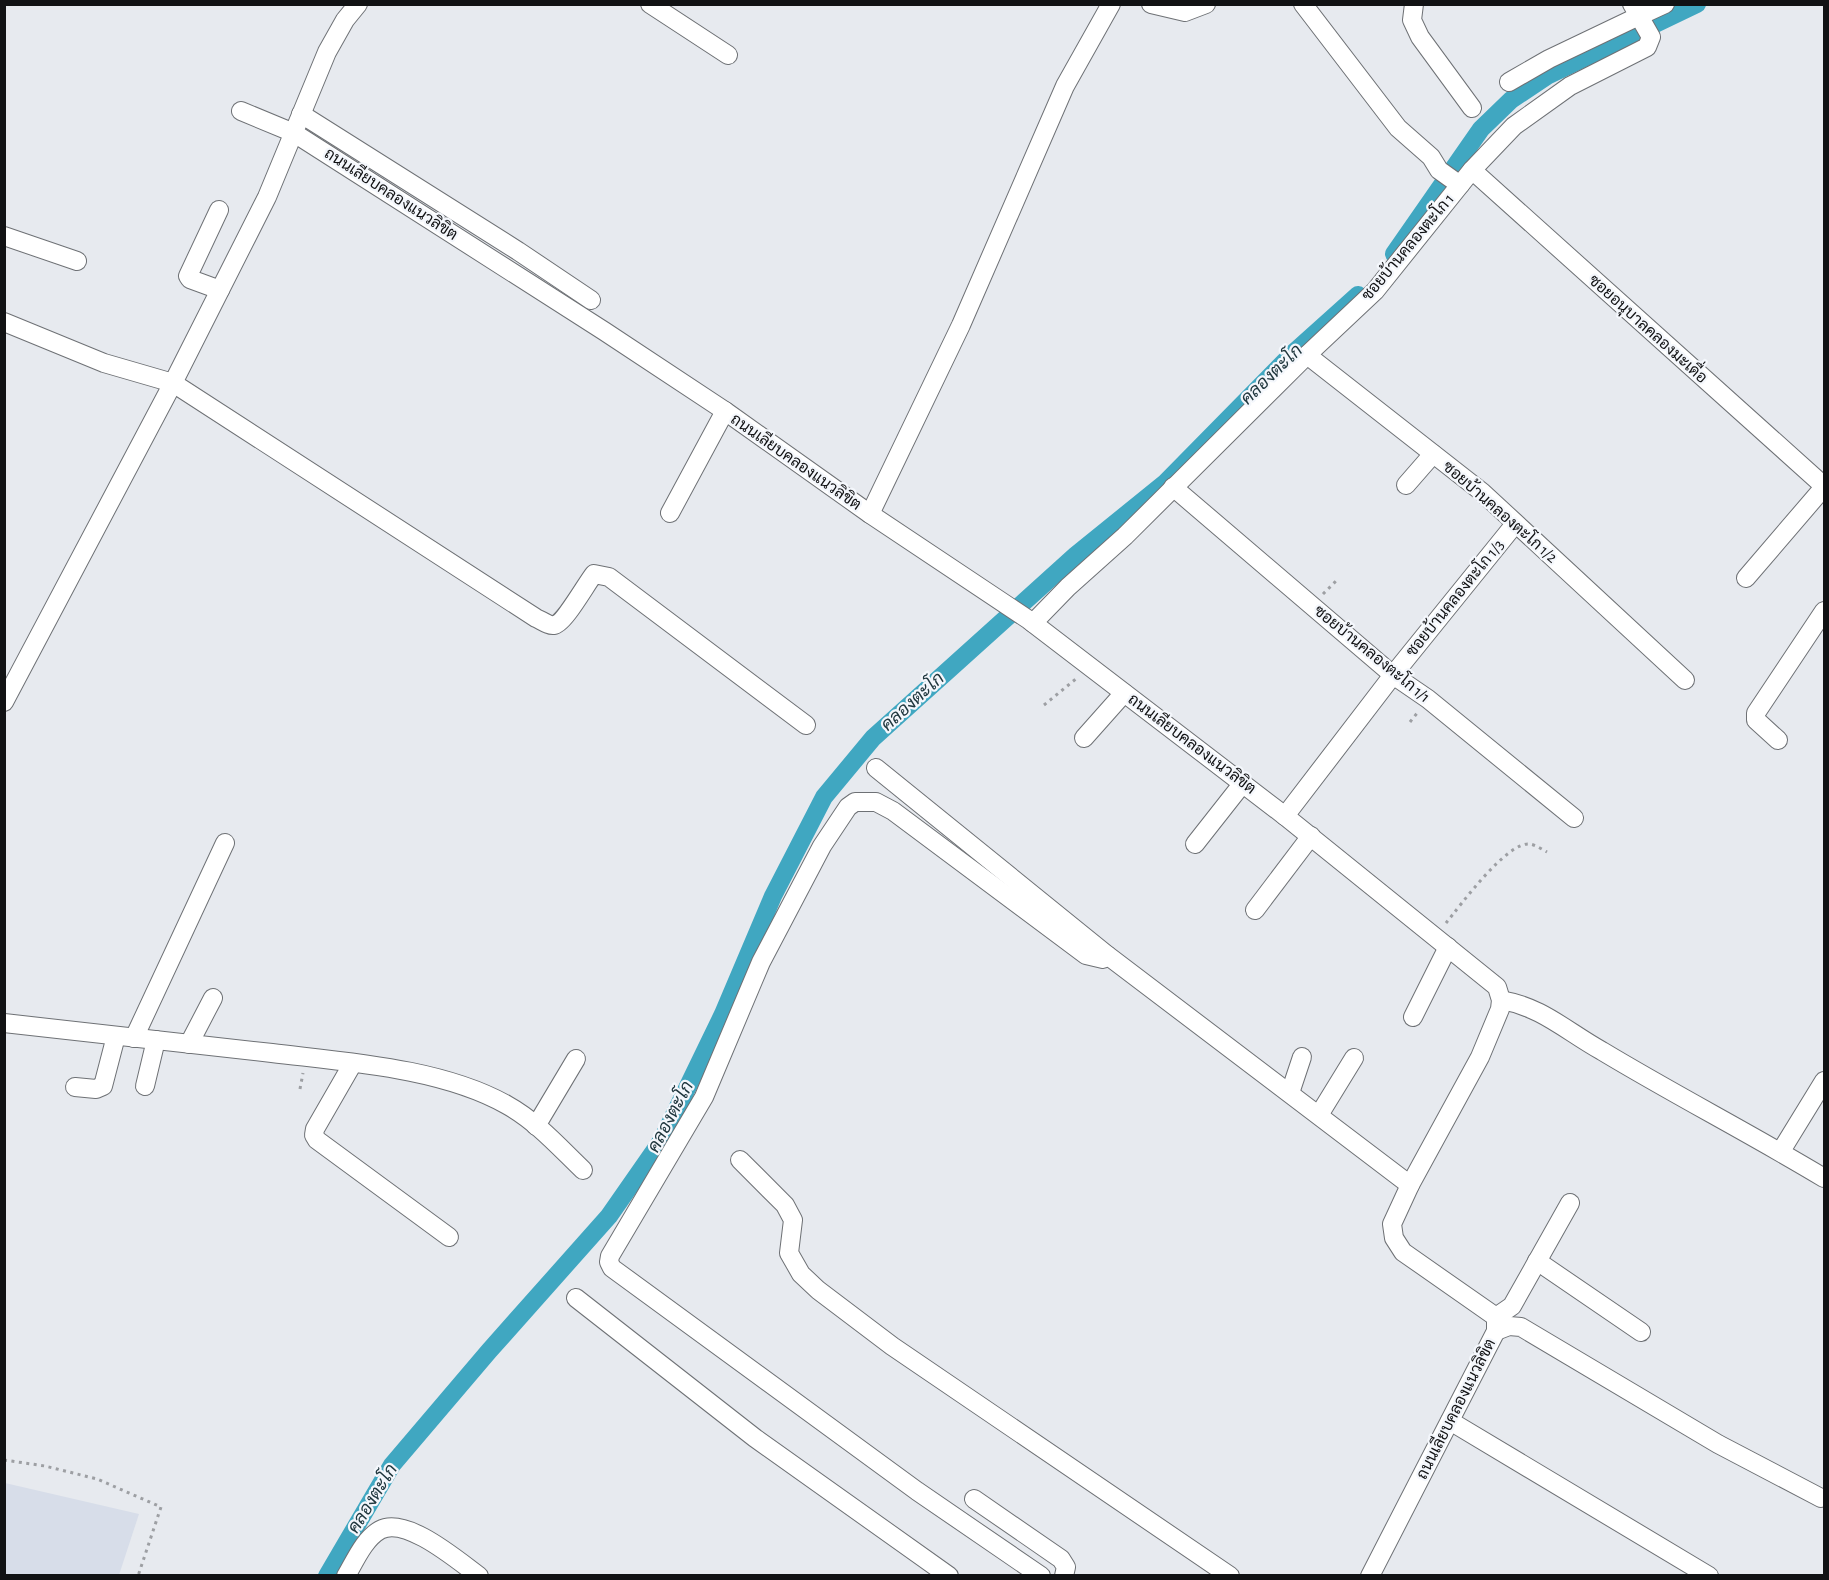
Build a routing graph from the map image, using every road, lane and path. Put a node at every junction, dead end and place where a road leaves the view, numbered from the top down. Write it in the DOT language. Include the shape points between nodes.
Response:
graph roads {
  1 [pos="358,4"];
  2 [pos="650,4"];
  3 [pos="1111,4"];
  4 [pos="1152,4"];
  5 [pos="1206,4"];
  6 [pos="1303,4"];
  7 [pos="1400,4"];
  8 [pos="1665,4"];
  9 [pos="1413,12"];
  10 [pos="1637,14"];
  11 [pos="728,55"];
  12 [pos="1509,82"];
  13 [pos="1472,108"];
  14 [pos="242,111"];
  15 [pos="301,114"];
  16 [pos="294,133"];
  17 [pos="1472,170"];
  18 [pos="1457,184"];
  19 [pos="219,210"];
  20 [pos="4,236"];
  21 [pos="518,251"];
  22 [pos="77,261"];
  23 [pos="508,269"];
  24 [pos="220,290"];
  25 [pos="591,300"];
  26 [pos="4,322"];
  27 [pos="1306,355"];
  28 [pos="173,383"];
  29 [pos="724,411"];
  30 [pos="1433,454"];
  31 [pos="1406,486"];
  32 [pos="1824,486"];
  33 [pos="1173,487"];
  34 [pos="670,513"];
  35 [pos="870,514"];
  36 [pos="1515,524"];
  37 [pos="1746,578"];
  38 [pos="1824,611"];
  39 [pos="1031,622"];
  40 [pos="1090,667"];
  41 [pos="1393,675"];
  42 [pos="1685,680"];
  43 [pos="1124,693"];
  44 [pos="4,702"];
  45 [pos="1044,705"];
  46 [pos="806,725"];
  47 [pos="1084,738"];
  48 [pos="1778,740"];
  49 [pos="876,768"];
  50 [pos="1243,783"];
  51 [pos="1285,816"];
  52 [pos="1574,818"];
  53 [pos="1311,836"];
  54 [pos="225,843"];
  55 [pos="1195,844"];
  56 [pos="1547,852"];
  57 [pos="1256,910"];
  58 [pos="1441,942"];
  59 [pos="1107,955"];
  60 [pos="213,998"];
  61 [pos="1501,1000"];
  62 [pos="1413,1017"];
  63 [pos="4,1023"];
  64 [pos="125,1036"];
  65 [pos="156,1040"];
  66 [pos="189,1044"];
  67 [pos="1302,1057"];
  68 [pos="1354,1058"];
  69 [pos="576,1059"];
  70 [pos="353,1063"];
  71 [pos="1824,1080"];
  72 [pos="145,1086"];
  73 [pos="75,1087"];
  74 [pos="1290,1093"];
  75 [pos="1319,1115"];
  76 [pos="536,1126"];
  77 [pos="1781,1151"];
  78 [pos="740,1161"];
  79 [pos="583,1170"];
  80 [pos="1824,1178"];
  81 [pos="1410,1185"];
  82 [pos="1570,1203"];
  83 [pos="449,1237"];
  84 [pos="1537,1261"];
  85 [pos="576,1298"];
  86 [pos="1496,1324"];
  87 [pos="1641,1332"];
  88 [pos="1450,1421"];
  89 [pos="4,1460"];
  90 [pos="1821,1498"];
  91 [pos="974,1499"];
  92 [pos="138,1575"];
  93 [pos="346,1575"];
  94 [pos="479,1575"];
  95 [pos="949,1575"];
  96 [pos="1041,1575"];
  97 [pos="1064,1575"];
  98 [pos="1230,1575"];
  99 [pos="1370,1575"];
  100 [pos="1709,1575"];
  1 -- 15 [label="street" via="327,52"];
  2 -- 11 [label="street"];
  3 -- 35 [label="street" via="1065,86 961,324"];
  4 -- 5 [label="street" via="1185,12"];
  6 -- 18 [label="street" via="1398,128"];
  7 -- 9 [label="street"];
  8 -- 10 [label="street"];
  9 -- 13 [label="street" via="1420,37"];
  10 -- 12 [label="street"];
  10 -- 17 [label="street, ซอยบ้านคลองตะโก 1" via="1651,37 1647,47 1570,86 1514,126"];
  14 -- 16 [label="street, ถนนเลียบคลองแนวลิขิต"];
  15 -- 16 [label="street"];
  15 -- 21 [label="street"];
  16 -- 23 [label="street, ถนนเลียบคลองแนวลิขิต"];
  16 -- 24 [label="street"];
  17 -- 18 [label="street, ซอยบ้านคลองตะโก 1"];
  17 -- 32 [label="street, ซอยอนุบาลคลองมะเดื่อ"];
  18 -- 27 [label="street, ซอยบ้านคลองตะโก 1" via="1375,291"];
  19 -- 24 [label="street" via="188,276"];
  20 -- 22 [label="street"];
  21 -- 23 [label="street"];
  21 -- 25 [label="street"];
  23 -- 29 [label="street, ถนนเลียบคลองแนวลิขิต"];
  24 -- 28 [label="street"];
  26 -- 28 [label="street" via="104,363"];
  27 -- 30 [label="street, ซอยบ้านคลองตะโก 1/2"];
  27 -- 33 [label="street, ซอยบ้านคลองตะโก 1"];
  28 -- 44 [label="street"];
  28 -- 46 [label="street" via="552,626 569,611 594,574 609,577"];
  29 -- 34 [label="street"];
  29 -- 35 [label="street, ถนนเลียบคลองแนวลิขิต"];
  30 -- 31 [label="street"];
  30 -- 36 [label="street, ซอยบ้านคลองตะโก 1/2"];
  32 -- 37 [label="street"];
  33 -- 39 [label="street, ซอยบ้านคลองตะโก 1"];
  33 -- 41 [label="street, ซอยบ้านคลองตะโก 1/1"];
  35 -- 39 [label="street, ถนนเลียบคลองแนวลิขิต"];
  36 -- 41 [label="street, ซอยบ้านคลองตะโก 1/3"];
  36 -- 42 [label="street, ซอยบ้านคลองตะโก 1/2"];
  38 -- 48 [label="street" via="1756,713 1756,720"];
  39 -- 40 [label="street, ถนนเลียบคลองแนวลิขิต"];
  40 -- 43 [label="street, ถนนเลียบคลองแนวลิขิต"];
  40 -- 45 [label="path"];
  41 -- 51 [label="street, ซอยบ้านคลองตะโก 1/3"];
  41 -- 52 [label="street, ซอยบ้านคลองตะโก 1/1"];
  43 -- 47 [label="street"];
  43 -- 50 [label="street, ถนนเลียบคลองแนวลิขิต"];
  49 -- 59 [label="street"];
  50 -- 51 [label="street, ถนนเลียบคลองแนวลิขิต"];
  50 -- 55 [label="street"];
  51 -- 53 [label="street, ถนนเลียบคลองแนวลิขิต"];
  53 -- 57 [label="street"];
  53 -- 58 [label="street, ถนนเลียบคลองแนวลิขิต"];
  54 -- 64 [label="street"];
  56 -- 58 [label="path" via="1530,844 1520,846 1496,863"];
  58 -- 61 [label="street, ถนนเลียบคลองแนวลิขิต" via="1497,987"];
  58 -- 62 [label="street"];
  59 -- 74 [label="street"];
  59 -- 96 [label="street" via="1103,959 1086,955 893,811 876,802 855,802 822,846 761,962 704,1097 609,1262 612,1269 917,1491"];
  60 -- 66 [label="street"];
  61 -- 77 [label="street" via="1535,1009 1601,1051"];
  61 -- 81 [label="street, ถนนเลียบคลองแนวลิขิต" via="1480,1057"];
  63 -- 64 [label="street"];
  64 -- 65 [label="street"];
  64 -- 73 [label="street" via="103,1086"];
  65 -- 66 [label="street"];
  65 -- 72 [label="street"];
  66 -- 70 [label="street"];
  67 -- 74 [label="street"];
  68 -- 75 [label="street"];
  69 -- 76 [label="street"];
  70 -- 76 [label="street" via="444,1079 474,1089 508,1105"];
  70 -- 83 [label="street" via="314,1135"];
  71 -- 77 [label="street"];
  74 -- 75 [label="street"];
  75 -- 81 [label="street"];
  76 -- 79 [label="street"];
  77 -- 80 [label="street"];
  78 -- 98 [label="street" via="785,1205 793,1220 789,1253 801,1274 818,1290 892,1346"];
  81 -- 86 [label="street, ถนนเลียบคลองแนวลิขิต" via="1392,1224 1394,1238 1403,1252"];
  82 -- 84 [label="street"];
  84 -- 86 [label="street" via="1512,1306"];
  84 -- 87 [label="street"];
  85 -- 95 [label="street" via="755,1438"];
  86 -- 88 [label="street, ถนนเลียบคลองแนวลิขิต"];
  86 -- 90 [label="street" via="1521,1327 1718,1444"];
  88 -- 99 [label="street, ถนนเลียบคลองแนวลิขิต"];
  88 -- 100 [label="street"];
  89 -- 92 [label="path" via="98,1479 161,1507"];
  91 -- 97 [label="street" via="1061,1559 1066,1567"];
  93 -- 94 [label="street" via="364,1545 378,1531 391,1526 428,1541"];
}
